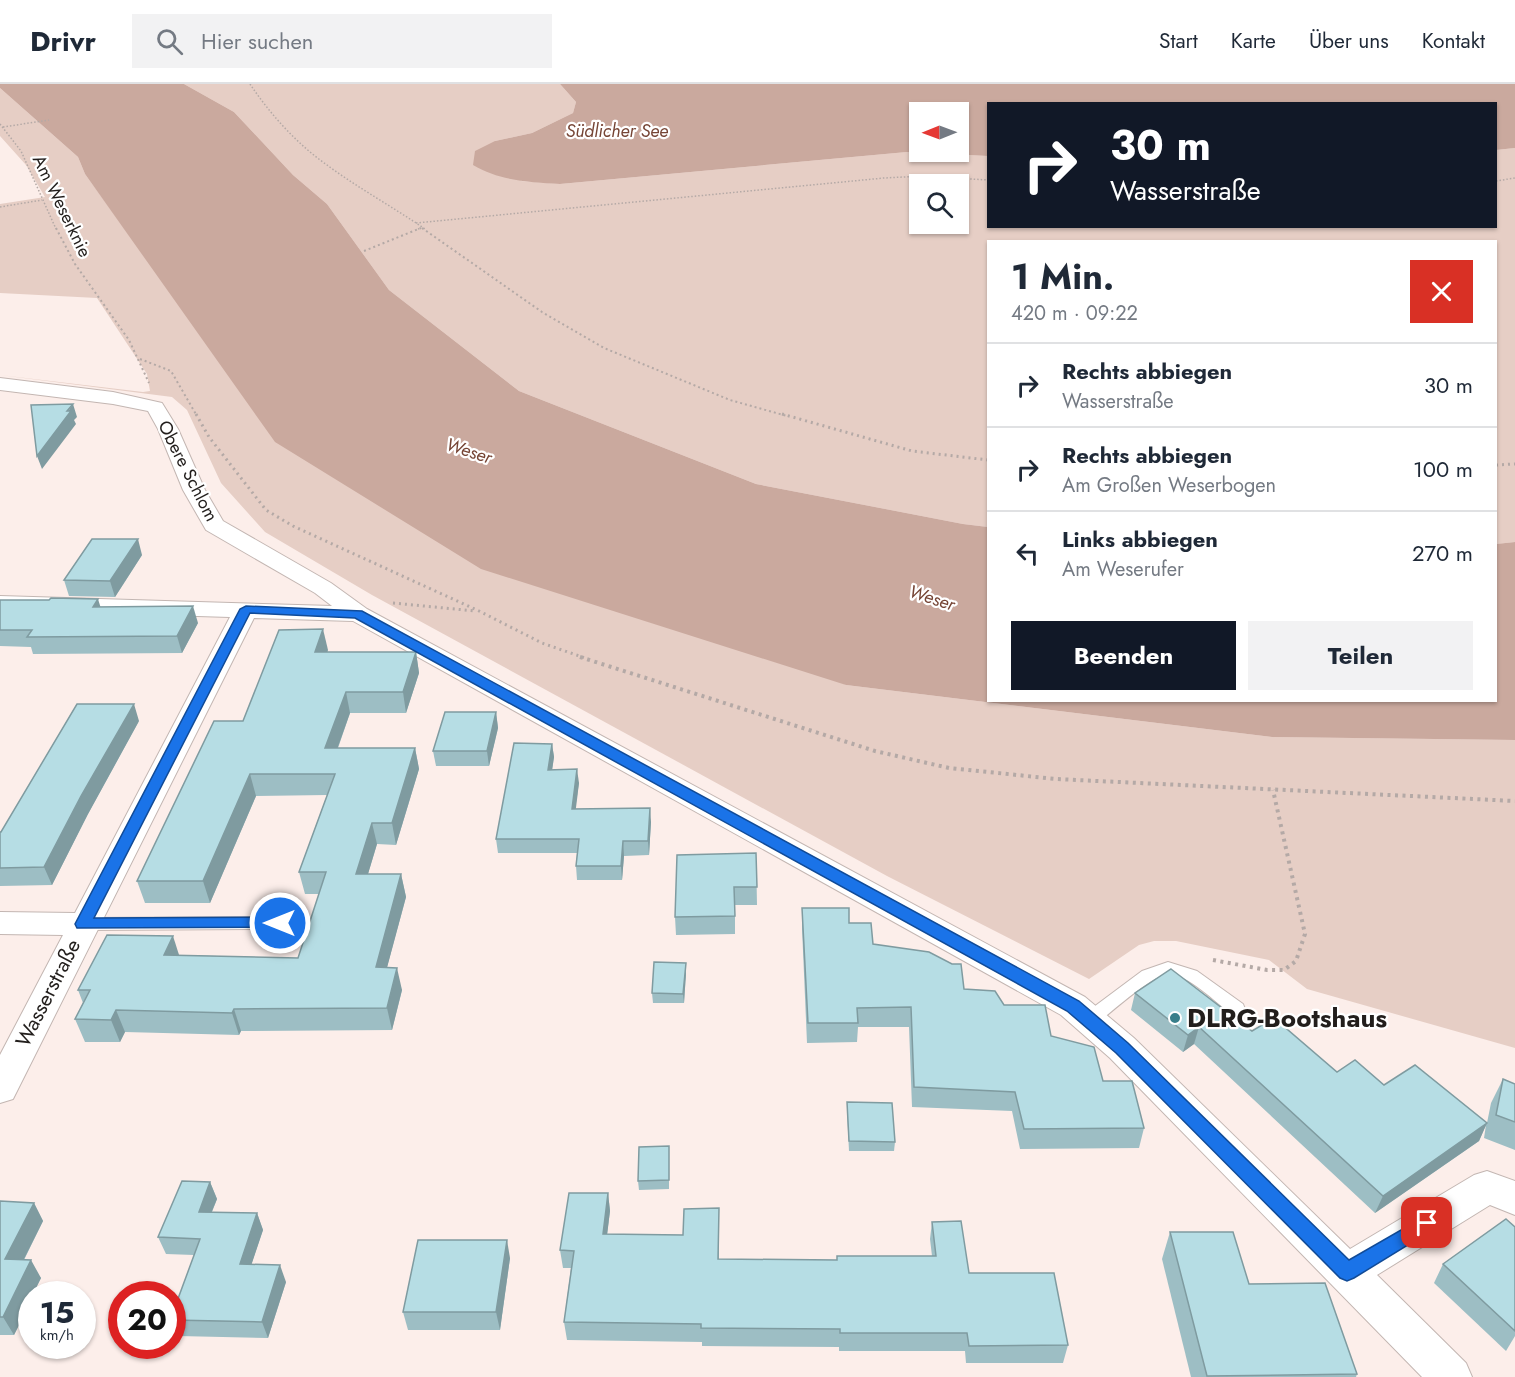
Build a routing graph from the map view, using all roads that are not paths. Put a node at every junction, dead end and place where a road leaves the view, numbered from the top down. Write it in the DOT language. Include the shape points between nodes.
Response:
graph roads {
  1 [pos="0,384"];
  2 [pos="0,603"];
  3 [pos="246,609"];
  4 [pos="362,616"];
  5 [pos="0,923"];
  6 [pos="280,923"];
  7 [pos="83,924"];
  8 [pos="1237,1009"];
  9 [pos="1089,1020"];
  10 [pos="0,1089"];
  11 [pos="1515,1198"];
  12 [pos="1347,1272"];
  13 [pos="1451,1377"];
  1 -- 4 [label="street, Obere Schlom" via="155,407 214,525 323,588"];
  2 -- 3 [label="street"];
  3 -- 4 [label="street"];
  3 -- 7 [label="street, Wasserstraße"];
  4 -- 9 [label="street" via="1073,1006"];
  5 -- 7 [label="street"];
  6 -- 7 [label="lane"];
  7 -- 10 [label="street, Wasserstraße"];
  8 -- 9 [label="lane" via="1191,975 1168,968 1149,975"];
  9 -- 12 [label="street" via="1122,1048"];
  11 -- 12 [label="street" via="1487,1187"];
  12 -- 13 [label="street"];
}
